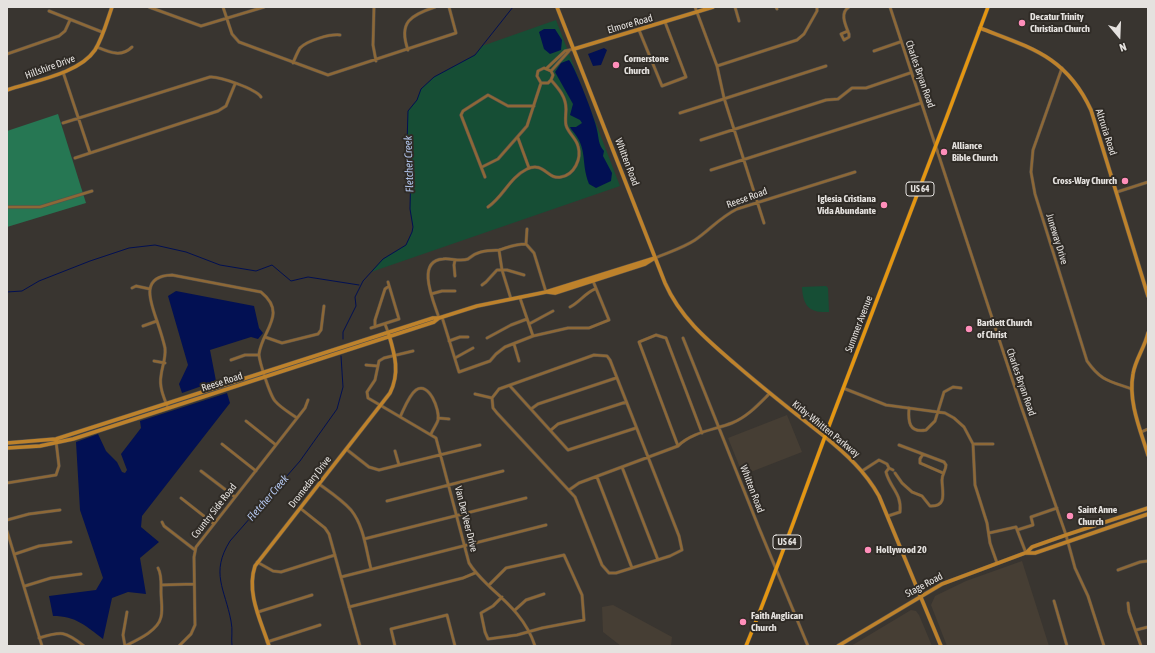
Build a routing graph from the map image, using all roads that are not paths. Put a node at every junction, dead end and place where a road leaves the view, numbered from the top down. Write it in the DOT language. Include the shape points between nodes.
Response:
graph roads {
  1 [pos="112,7"];
  2 [pos="149,7"];
  3 [pos="223,7"];
  4 [pos="264,7"];
  5 [pos="374,7"];
  6 [pos="435,7"];
  7 [pos="449,7"];
  8 [pos="557,7"];
  9 [pos="695,7"];
  10 [pos="713,7"];
  11 [pos="735,7"];
  12 [pos="817,7"];
  13 [pos="849,7"];
  14 [pos="890,7"];
  15 [pos="988,7"];
  16 [pos="49,11"];
  17 [pos="696,12"];
  18 [pos="227,19"];
  19 [pos="70,20"];
  20 [pos="740,21"];
  21 [pos="665,22"];
  22 [pos="980,28"];
  23 [pos="640,30"];
  24 [pos="848,31"];
  25 [pos="102,32"];
  26 [pos="340,36"];
  27 [pos="900,42"];
  28 [pos="97,47"];
  29 [pos="132,47"];
  30 [pos="574,49"];
  31 [pos="408,50"];
  32 [pos="569,51"];
  33 [pos="874,51"];
  34 [pos="7,54"];
  35 [pos="376,61"];
  36 [pos="293,63"];
  37 [pos="717,66"];
  38 [pos="826,66"];
  39 [pos="547,68"];
  40 [pos="1062,68"];
  41 [pos="551,71"];
  42 [pos="63,72"];
  43 [pos="910,73"];
  44 [pos="552,80"];
  45 [pos="541,83"];
  46 [pos="235,84"];
  47 [pos="7,90"];
  48 [pos="261,97"];
  49 [pos="724,98"];
  50 [pos="921,103"];
  51 [pos="534,106"];
  52 [pos="680,113"];
  53 [pos="79,119"];
  54 [pos="63,123"];
  55 [pos="734,129"];
  56 [pos="518,138"];
  57 [pos="702,140"];
  58 [pos="935,150"];
  59 [pos="90,153"];
  60 [pos="75,158"];
  61 [pos="744,160"];
  62 [pos="482,168"];
  63 [pos="529,168"];
  64 [pos="710,170"];
  65 [pos="855,172"];
  66 [pos="485,177"];
  67 [pos="1148,182"];
  68 [pos="92,191"];
  69 [pos="1117,192"];
  70 [pos="757,202"];
  71 [pos="7,207"];
  72 [pos="488,207"];
  73 [pos="764,224"];
  74 [pos="527,229"];
  75 [pos="526,244"];
  76 [pos="499,250"];
  77 [pos="655,258"];
  78 [pos="455,260"];
  79 [pos="502,270"];
  80 [pos="455,276"];
  81 [pos="524,276"];
  82 [pos="592,279"];
  83 [pos="482,285"];
  84 [pos="132,288"];
  85 [pos="150,289"];
  86 [pos="595,289"];
  87 [pos="456,291"];
  88 [pos="546,292"];
  89 [pos="431,294"];
  90 [pos="1148,296"];
  91 [pos="520,298"];
  92 [pos="511,300"];
  93 [pos="324,306"];
  94 [pos="570,307"];
  95 [pos="553,311"];
  96 [pos="440,317"];
  97 [pos="528,319"];
  98 [pos="688,320"];
  99 [pos="157,321"];
  100 [pos="385,324"];
  101 [pos="529,324"];
  102 [pos="143,326"];
  103 [pos="1148,333"];
  104 [pos="389,334"];
  105 [pos="533,336"];
  106 [pos="266,337"];
  107 [pos="468,337"];
  108 [pos="487,338"];
  109 [pos="683,338"];
  110 [pos="449,341"];
  111 [pos="514,344"];
  112 [pos="473,348"];
  113 [pos="413,350"];
  114 [pos="259,355"];
  115 [pos="395,355"];
  116 [pos="454,358"];
  117 [pos="231,360"];
  118 [pos="154,361"];
  119 [pos="519,361"];
  120 [pos="165,363"];
  121 [pos="366,365"];
  122 [pos="377,366"];
  123 [pos="265,374"];
  124 [pos="616,378"];
  125 [pos="421,383"];
  126 [pos="510,385"];
  127 [pos="421,388"];
  128 [pos="843,388"];
  129 [pos="961,388"];
  130 [pos="1132,389"];
  131 [pos="475,394"];
  132 [pos="769,394"];
  133 [pos="492,398"];
  134 [pos="308,400"];
  135 [pos="626,402"];
  136 [pos="166,404"];
  137 [pos="380,406"];
  138 [pos="168,408"];
  139 [pos="909,408"];
  140 [pos="531,409"];
  141 [pos="938,411"];
  142 [pos="400,417"];
  143 [pos="297,418"];
  144 [pos="438,418"];
  145 [pos="449,419"];
  146 [pos="246,421"];
  147 [pos="719,426"];
  148 [pos="636,428"];
  149 [pos="1148,429"];
  150 [pos="551,430"];
  151 [pos="1141,432"];
  152 [pos="702,433"];
  153 [pos="431,434"];
  154 [pos="825,437"];
  155 [pos="56,441"];
  156 [pos="7,443"];
  157 [pos="222,444"];
  158 [pos="973,444"];
  159 [pos="993,444"];
  160 [pos="276,445"];
  161 [pos="480,445"];
  162 [pos="899,445"];
  163 [pos="678,446"];
  164 [pos="7,448"];
  165 [pos="346,449"];
  166 [pos="395,451"];
  167 [pos="923,454"];
  168 [pos="441,455"];
  169 [pos="1148,455"];
  170 [pos="649,458"];
  171 [pos="399,465"];
  172 [pos="622,467"];
  173 [pos="889,468"];
  174 [pos="893,470"];
  175 [pos="201,471"];
  176 [pos="256,471"];
  177 [pos="504,471"];
  178 [pos="862,471"];
  179 [pos="895,473"];
  180 [pos="943,473"];
  181 [pos="597,477"];
  182 [pos="7,483"];
  183 [pos="319,483"];
  184 [pos="449,485"];
  185 [pos="569,490"];
  186 [pos="181,498"];
  187 [pos="235,498"];
  188 [pos="526,498"];
  189 [pos="387,501"];
  190 [pos="300,508"];
  191 [pos="1057,508"];
  192 [pos="1148,508"];
  193 [pos="60,510"];
  194 [pos="1148,514"];
  195 [pos="457,516"];
  196 [pos="887,517"];
  197 [pos="7,520"];
  198 [pos="1112,520"];
  199 [pos="162,522"];
  200 [pos="214,524"];
  201 [pos="546,525"];
  202 [pos="1114,526"];
  203 [pos="1017,530"];
  204 [pos="7,531"];
  205 [pos="989,534"];
  206 [pos="1066,535"];
  207 [pos="364,539"];
  208 [pos="1068,541"];
  209 [pos="71,542"];
  210 [pos="464,546"];
  211 [pos="195,550"];
  212 [pos="1026,553"];
  213 [pos="14,554"];
  214 [pos="335,555"];
  215 [pos="658,560"];
  216 [pos="1148,561"];
  217 [pos="257,562"];
  218 [pos="996,563"];
  219 [pos="158,568"];
  220 [pos="632,568"];
  221 [pos="371,569"];
  222 [pos="1118,570"];
  223 [pos="777,572"];
  224 [pos="475,573"];
  225 [pos="81,574"];
  226 [pos="341,577"];
  227 [pos="161,584"];
  228 [pos="194,584"];
  229 [pos="489,585"];
  230 [pos="25,586"];
  231 [pos="544,594"];
  232 [pos="312,595"];
  233 [pos="920,596"];
  234 [pos="502,597"];
  235 [pos="1054,601"];
  236 [pos="1128,603"];
  237 [pos="349,607"];
  238 [pos="515,610"];
  239 [pos="127,612"];
  240 [pos="258,612"];
  241 [pos="320,625"];
  242 [pos="1148,626"];
  243 [pos="1136,630"];
  244 [pos="530,632"];
  245 [pos="39,638"];
  246 [pos="268,644"];
  247 [pos="42,646"];
  248 [pos="84,646"];
  249 [pos="125,646"];
  250 [pos="179,646"];
  251 [pos="360,646"];
  252 [pos="395,646"];
  253 [pos="455,646"];
  254 [pos="535,646"];
  255 [pos="746,646"];
  256 [pos="808,646"];
  257 [pos="838,646"];
  258 [pos="941,646"];
  259 [pos="1067,646"];
  260 [pos="1104,646"];
  261 [pos="1141,646"];
  1 -- 25 [label="main road, Hillshire Drive"];
  2 -- 18 [label="street" via="199,26"];
  3 -- 18 [label="street"];
  4 -- 18 [label="street"];
  5 -- 35 [label="street" via="373,45"];
  6 -- 31 [label="street" via="415,14 409,19 406,30"];
  7 -- 31 [label="street" via="456,33"];
  8 -- 30 [label="main road, Whitten Road"];
  9 -- 17 [label="street"];
  10 -- 17 [label="main road, Elmore Road"];
  11 -- 20 [label="street"];
  12 -- 37 [label="street" via="818,11 804,34 797,40"];
  13 -- 24 [label="street" via="844,15"];
  14 -- 27 [label="street, Charles Bryan Road"];
  15 -- 22 [label="main road, Summer Avenue / US 64"];
  16 -- 19 [label="street"];
  17 -- 21 [label="main road, Elmore Road"];
  17 -- 37 [label="street"];
  18 -- 36 [label="street" via="232,34 239,42"];
  19 -- 25 [label="street"];
  19 -- 34 [label="street" via="65,31 59,36"];
  21 -- 23 [label="main road, Elmore Road"];
  21 -- 23 [label="street" via="686,77 662,86"];
  22 -- 40 [label="main road, Altruria Road" via="1041,52"];
  22 -- 58 [label="main road, Summer Avenue / US 64"];
  23 -- 30 [label="main road, Elmore Road"];
  25 -- 28 [label="main road, Hillshire Drive"];
  26 -- 36 [label="street" via="332,35 305,44 298,51"];
  27 -- 33 [label="street"];
  27 -- 43 [label="street, Charles Bryan Road"];
  28 -- 29 [label="street" via="118,54"];
  28 -- 42 [label="main road, Hillshire Drive" via="82,63"];
  30 -- 32 [label="street"];
  30 -- 77 [label="main road, Whitten Road"];
  31 -- 35 [label="street"];
  32 -- 39 [label="street" via="565,51"];
  32 -- 41 [label="street"];
  35 -- 36 [label="street" via="326,75"];
  37 -- 49 [label="street"];
  38 -- 49 [label="street"];
  39 -- 41 [label="street"];
  39 -- 45 [label="street" via="542,68 537,74"];
  40 -- 69 [label="main road, Altruria Road" via="1076,83 1091,109"];
  40 -- 130 [label="street, Juneway Drive" via="1033,150 1031,172 1035,194 1087,361 1097,375"];
  41 -- 44 [label="street"];
  42 -- 47 [label="main road, Hillshire Drive"];
  42 -- 53 [label="street"];
  43 -- 50 [label="street, Charles Bryan Road"];
  43 -- 55 [label="street" via="866,88 852,88 838,99 826,100"];
  44 -- 45 [label="street"];
  44 -- 63 [label="street" via="565,101 566,125 578,146 578,162 569,174 560,178 540,168"];
  45 -- 51 [label="street"];
  46 -- 48 [label="street"];
  46 -- 53 [label="street" via="218,77 207,77"];
  46 -- 59 [label="street" via="228,103 220,110"];
  49 -- 52 [label="street"];
  49 -- 55 [label="street"];
  50 -- 58 [label="street, Charles Bryan Road"];
  50 -- 61 [label="street"];
  51 -- 56 [label="street" via="527,126"];
  51 -- 62 [label="street" via="508,106 488,95 463,111 462,115"];
  53 -- 54 [label="street"];
  53 -- 59 [label="street"];
  55 -- 57 [label="street"];
  55 -- 61 [label="street"];
  56 -- 62 [label="street" via="498,159"];
  56 -- 63 [label="street"];
  58 -- 128 [label="main road, Summer Avenue / US 64"];
  58 -- 191 [label="street, Charles Bryan Road"];
  59 -- 60 [label="street"];
  61 -- 64 [label="street"];
  61 -- 70 [label="street"];
  62 -- 66 [label="street"];
  63 -- 72 [label="street" via="513,179 502,195"];
  65 -- 70 [label="street, Reese Road"];
  67 -- 69 [label="street"];
  68 -- 71 [label="street" via="40,207"];
  69 -- 90 [label="main road, Altruria Road"];
  70 -- 73 [label="street"];
  70 -- 77 [label="street, Reese Road" via="722,216 694,240"];
  74 -- 75 [label="street"];
  75 -- 76 [label="street" via="514,244"];
  75 -- 88 [label="street" via="534,253"];
  76 -- 78 [label="street" via="479,252 467,259"];
  76 -- 79 [label="street"];
  77 -- 82 [label="main road, Reese Road"];
  77 -- 98 [label="main road, Whitten Road" via="674,303"];
  78 -- 80 [label="street"];
  78 -- 89 [label="street" via="445,258 429,266 427,272"];
  79 -- 81 [label="street"];
  79 -- 83 [label="street" via="497,270"];
  79 -- 92 [label="street"];
  82 -- 86 [label="street"];
  82 -- 88 [label="main road, Reese Road"];
  84 -- 85 [label="street" via="136,286"];
  85 -- 99 [label="street" via="150,301"];
  85 -- 106 [label="street" via="157,278 172,275 261,292 268,298 272,307 273,316"];
  86 -- 94 [label="street"];
  86 -- 105 [label="street" via="609,320 589,328 568,328"];
  87 -- 89 [label="street"];
  88 -- 91 [label="main road, Reese Road"];
  89 -- 96 [label="street"];
  91 -- 92 [label="main road, Reese Road"];
  91 -- 97 [label="street"];
  92 -- 96 [label="main road, Reese Road"];
  93 -- 106 [label="street" via="321,330 318,334 282,343"];
  95 -- 101 [label="street"];
  96 -- 104 [label="main road, Reese Road"];
  96 -- 110 [label="street"];
  97 -- 101 [label="street"];
  97 -- 108 [label="street"];
  98 -- 132 [label="main road, Kirby-Whitten Parkway" via="700,334"];
  99 -- 102 [label="street"];
  99 -- 120 [label="street" via="165,348"];
  100 -- 100 [label="street" via="399,320 389,284 385,289 373,327"];
  100 -- 104 [label="street"];
  101 -- 105 [label="street"];
  103 -- 130 [label="main road" via="1133,372"];
  104 -- 115 [label="main road, Dromedary Drive"];
  104 -- 123 [label="main road, Reese Road"];
  105 -- 111 [label="street"];
  106 -- 114 [label="street"];
  107 -- 110 [label="street"];
  109 -- 147 [label="street, Whitten Road"];
  110 -- 116 [label="street"];
  111 -- 116 [label="street" via="496,354 490,361 459,372"];
  111 -- 119 [label="street"];
  112 -- 116 [label="street"];
  113 -- 115 [label="street"];
  114 -- 117 [label="street" via="246,355"];
  114 -- 123 [label="street"];
  115 -- 122 [label="street" via="382,359"];
  115 -- 137 [label="main road, Dromedary Drive" via="394,383"];
  118 -- 120 [label="street"];
  120 -- 136 [label="street" via="160,385"];
  121 -- 122 [label="street"];
  122 -- 137 [label="street" via="375,380 367,393 367,399"];
  123 -- 136 [label="main road, Reese Road"];
  123 -- 138 [label="main road, Reese Road"];
  123 -- 143 [label="street" via="274,399"];
  124 -- 126 [label="street" via="607,356 594,355"];
  124 -- 135 [label="street"];
  124 -- 140 [label="street" via="538,404"];
  125 -- 127 [label="street"];
  126 -- 133 [label="street" via="499,389"];
  126 -- 140 [label="street"];
  127 -- 142 [label="street" via="413,393"];
  127 -- 144 [label="street" via="433,398"];
  128 -- 139 [label="street" via="886,404"];
  128 -- 154 [label="main road, Summer Avenue / US 64"];
  129 -- 141 [label="street" via="957,386 946,390 941,397"];
  130 -- 151 [label="main road"];
  131 -- 133 [label="street"];
  132 -- 147 [label="street" via="744,417"];
  132 -- 154 [label="main road, Kirby-Whitten Parkway"];
  133 -- 185 [label="street" via="493,408 497,413"];
  134 -- 143 [label="street, Country Side Road"];
  135 -- 148 [label="street"];
  135 -- 150 [label="street" via="558,424"];
  136 -- 138 [label="street"];
  136 -- 155 [label="main road, Reese Road"];
  137 -- 142 [label="street"];
  137 -- 165 [label="main road, Dromedary Drive"];
  138 -- 155 [label="main road, Reese Road"];
  139 -- 141 [label="street"];
  139 -- 141 [label="street" via="910,426 914,430 922,431 935,421"];
  140 -- 150 [label="street"];
  141 -- 158 [label="street" via="958,421 967,430"];
  142 -- 153 [label="street"];
  143 -- 160 [label="street, Country Side Road"];
  144 -- 145 [label="street"];
  144 -- 153 [label="street"];
  146 -- 160 [label="street"];
  147 -- 152 [label="street"];
  147 -- 223 [label="street, Whitten Road"];
  148 -- 150 [label="street" via="568,450"];
  148 -- 170 [label="street"];
  149 -- 151 [label="street"];
  151 -- 169 [label="main road"];
  152 -- 163 [label="street"];
  152 -- 163 [label="street" via="666,338 656,335 639,342"];
  153 -- 168 [label="street, Van Der Veer Drive" via="437,439"];
  154 -- 178 [label="main road, Kirby-Whitten Parkway" via="853,460"];
  154 -- 223 [label="main road, Summer Avenue / US 64"];
  155 -- 156 [label="main road, Reese Road"];
  155 -- 164 [label="main road, Reese Road"];
  155 -- 182 [label="street" via="59,466 57,476"];
  157 -- 176 [label="street"];
  158 -- 159 [label="street"];
  158 -- 205 [label="street" via="975,486"];
  160 -- 176 [label="street, Country Side Road"];
  161 -- 168 [label="street"];
  162 -- 167 [label="street"];
  163 -- 170 [label="street"];
  165 -- 171 [label="street" via="374,469 382,470"];
  165 -- 183 [label="main road, Dromedary Drive"];
  166 -- 171 [label="street"];
  167 -- 180 [label="street" via="944,462 946,468"];
  167 -- 180 [label="street" via="920,463"];
  168 -- 171 [label="street"];
  168 -- 184 [label="street, Van Der Veer Drive"];
  170 -- 172 [label="street"];
  170 -- 215 [label="street" via="682,550"];
  172 -- 181 [label="street"];
  172 -- 215 [label="street"];
  173 -- 174 [label="street"];
  173 -- 178 [label="street" via="879,460"];
  173 -- 196 [label="street" via="887,476 901,503 900,512"];
  175 -- 187 [label="street"];
  176 -- 187 [label="street, Country Side Road"];
  177 -- 184 [label="street"];
  178 -- 196 [label="main road, Kirby-Whitten Parkway" via="879,496"];
  179 -- 180 [label="street" via="902,483 912,492 922,496 930,506 936,506 944,499"];
  181 -- 185 [label="street" via="579,483"];
  181 -- 220 [label="street"];
  183 -- 190 [label="main road, Dromedary Drive"];
  183 -- 207 [label="street" via="351,510"];
  184 -- 189 [label="street"];
  184 -- 195 [label="street, Van Der Veer Drive"];
  185 -- 220 [label="street" via="575,497 602,565 609,573"];
  186 -- 200 [label="street"];
  187 -- 200 [label="street, Country Side Road"];
  188 -- 195 [label="street"];
  190 -- 214 [label="street" via="328,531"];
  190 -- 217 [label="main road, Dromedary Drive"];
  191 -- 203 [label="street" via="1031,517 1033,524"];
  191 -- 206 [label="street, Charles Bryan Road"];
  192 -- 198 [label="main road, Stage Road"];
  193 -- 197 [label="street"];
  194 -- 202 [label="main road, Stage Road"];
  195 -- 207 [label="street"];
  195 -- 210 [label="street, Van Der Veer Drive"];
  196 -- 233 [label="main road, Kirby-Whitten Parkway"];
  198 -- 202 [label="main road"];
  198 -- 206 [label="main road, Stage Road"];
  199 -- 211 [label="street"];
  200 -- 211 [label="street, Country Side Road"];
  201 -- 210 [label="street"];
  202 -- 208 [label="main road, Stage Road"];
  203 -- 205 [label="street" via="1014,527"];
  203 -- 212 [label="street"];
  204 -- 213 [label="street"];
  205 -- 218 [label="street"];
  206 -- 208 [label="street, Charles Bryan Road"];
  206 -- 212 [label="main road, Stage Road" via="1032,547"];
  207 -- 221 [label="street"];
  208 -- 212 [label="main road, Stage Road" via="1035,553"];
  208 -- 260 [label="street, Charles Bryan Road" via="1075,568 1088,596"];
  209 -- 213 [label="street" via="39,546"];
  210 -- 221 [label="street"];
  210 -- 224 [label="street, Van Der Veer Drive"];
  211 -- 228 [label="street, Country Side Road"];
  212 -- 218 [label="main road, Stage Road"];
  213 -- 230 [label="street"];
  214 -- 217 [label="street" via="280,572"];
  214 -- 226 [label="street"];
  215 -- 220 [label="street"];
  216 -- 222 [label="street"];
  217 -- 240 [label="main road, Dromedary Drive" via="252,585"];
  218 -- 233 [label="main road, Stage Road" via="949,581"];
  219 -- 227 [label="street"];
  221 -- 226 [label="street"];
  223 -- 255 [label="main road, Summer Avenue / US 64"];
  223 -- 256 [label="street, Whitten Road"];
  224 -- 229 [label="street, Van Der Veer Drive"];
  224 -- 237 [label="street"];
  225 -- 230 [label="street" via="51,578"];
  226 -- 237 [label="street"];
  227 -- 228 [label="street"];
  227 -- 249 [label="street" via="160,621 151,630"];
  228 -- 250 [label="street, Country Side Road" via="195,626"];
  229 -- 234 [label="street, Van Der Veer Drive"];
  229 -- 244 [label="street" via="506,568 564,555 582,595 584,620"];
  230 -- 245 [label="street"];
  231 -- 238 [label="street" via="526,600"];
  232 -- 240 [label="street"];
  233 -- 257 [label="main road, Stage Road"];
  233 -- 258 [label="main road, Kirby-Whitten Parkway"];
  234 -- 238 [label="street, Van Der Veer Drive"];
  234 -- 244 [label="street" via="494,606 481,613 488,639"];
  235 -- 259 [label="street"];
  236 -- 243 [label="street"];
  237 -- 251 [label="street"];
  238 -- 244 [label="street, Van Der Veer Drive"];
  239 -- 249 [label="street" via="123,635"];
  240 -- 246 [label="main road, Dromedary Drive"];
  241 -- 246 [label="street"];
  242 -- 243 [label="street"];
  243 -- 261 [label="street"];
  244 -- 254 [label="street, Van Der Veer Drive"];
  245 -- 247 [label="street"];
  245 -- 248 [label="street" via="62,632"];
  252 -- 253 [label="street" via="391,630 447,615"];
}
